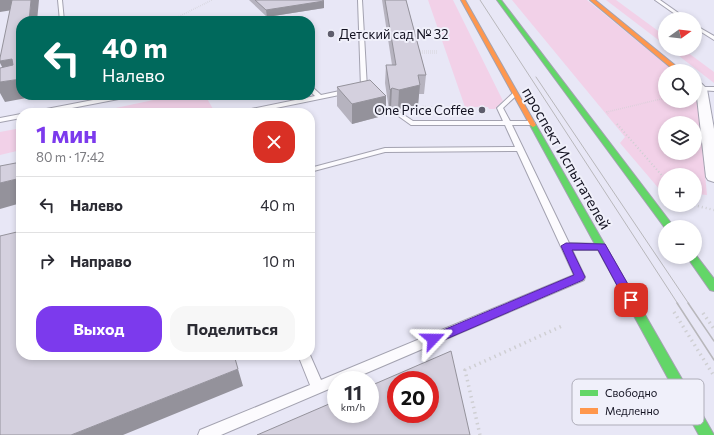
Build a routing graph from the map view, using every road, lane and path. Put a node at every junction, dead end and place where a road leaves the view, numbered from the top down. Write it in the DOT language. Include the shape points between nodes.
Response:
graph roads {
  1 [pos="60,0"];
  2 [pos="212,0"];
  3 [pos="360,0"];
  4 [pos="462,0"];
  5 [pos="499,0"];
  6 [pos="592,0"];
  7 [pos="657,0"];
  8 [pos="675,12"];
  9 [pos="62,16"];
  10 [pos="180,16"];
  11 [pos="702,30"];
  12 [pos="714,38"];
  13 [pos="414,52"];
  14 [pos="438,52"];
  15 [pos="670,64"];
  16 [pos="706,89"];
  17 [pos="315,92"];
  18 [pos="515,94"];
  19 [pos="319,96"];
  20 [pos="315,97"];
  21 [pos="103,100"];
  22 [pos="301,100"];
  23 [pos="658,100"];
  24 [pos="62,108"];
  25 [pos="265,108"];
  26 [pos="393,110"];
  27 [pos="16,117"];
  28 [pos="612,118"];
  29 [pos="0,120"];
  30 [pos="507,123"];
  31 [pos="532,123"];
  32 [pos="617,124"];
  33 [pos="519,149"];
  34 [pos="409,150"];
  35 [pos="410,158"];
  36 [pos="315,169"];
  37 [pos="658,172"];
  38 [pos="714,177"];
  39 [pos="702,207"];
  40 [pos="714,210"];
  41 [pos="664,220"];
  42 [pos="566,246"];
  43 [pos="601,247"];
  44 [pos="697,264"];
  45 [pos="714,287"];
  46 [pos="674,312"];
  47 [pos="703,313"];
  48 [pos="562,326"];
  49 [pos="714,329"];
  50 [pos="306,360"];
  51 [pos="714,376"];
  52 [pos="675,379"];
  53 [pos="318,388"];
  54 [pos="701,425"];
  55 [pos="205,435"];
  56 [pos="480,435"];
  57 [pos="707,435"];
  1 -- 9 [label="lane"];
  2 -- 10 [label="path"];
  3 -- 19 [label="lane" via="367,89"];
  4 -- 18 [label="main road, проспект Испытателей"];
  5 -- 41 [label="main road, проспект Испытателей"];
  6 -- 15 [label="main road"];
  7 -- 8 [label="lane"];
  11 -- 12 [label="lane"];
  13 -- 14 [label="path"];
  16 -- 38 [label="street"];
  17 -- 19 [label="lane"];
  18 -- 30 [label="lane" via="500,108"];
  18 -- 31 [label="main road, проспект Испытателей"];
  19 -- 20 [label="lane"];
  21 -- 24 [label="lane"];
  22 -- 25 [label="lane"];
  23 -- 28 [label="path" via="607,112"];
  26 -- 30 [label="lane" via="411,123"];
  27 -- 29 [label="lane"];
  30 -- 31 [label="lane"];
  30 -- 33 [label="lane"];
  31 -- 43 [label="main road, проспект Испытателей"];
  32 -- 37 [label="path"];
  33 -- 34 [label="lane"];
  33 -- 42 [label="lane"];
  34 -- 35 [label="lane"];
  34 -- 36 [label="lane" via="385,150"];
  39 -- 40 [label="path"];
  42 -- 43 [label="lane"];
  42 -- 53 [label="lane" via="580,277"];
  43 -- 52 [label="main road, проспект Испытателей"];
  44 -- 45 [label="main road"];
  46 -- 51 [label="path"];
  47 -- 49 [label="path"];
  48 -- 56 [label="path" via="465,370"];
  50 -- 53 [label="lane"];
  53 -- 55 [label="lane"];
  54 -- 57 [label="main road, проспект Испытателей"];
}
